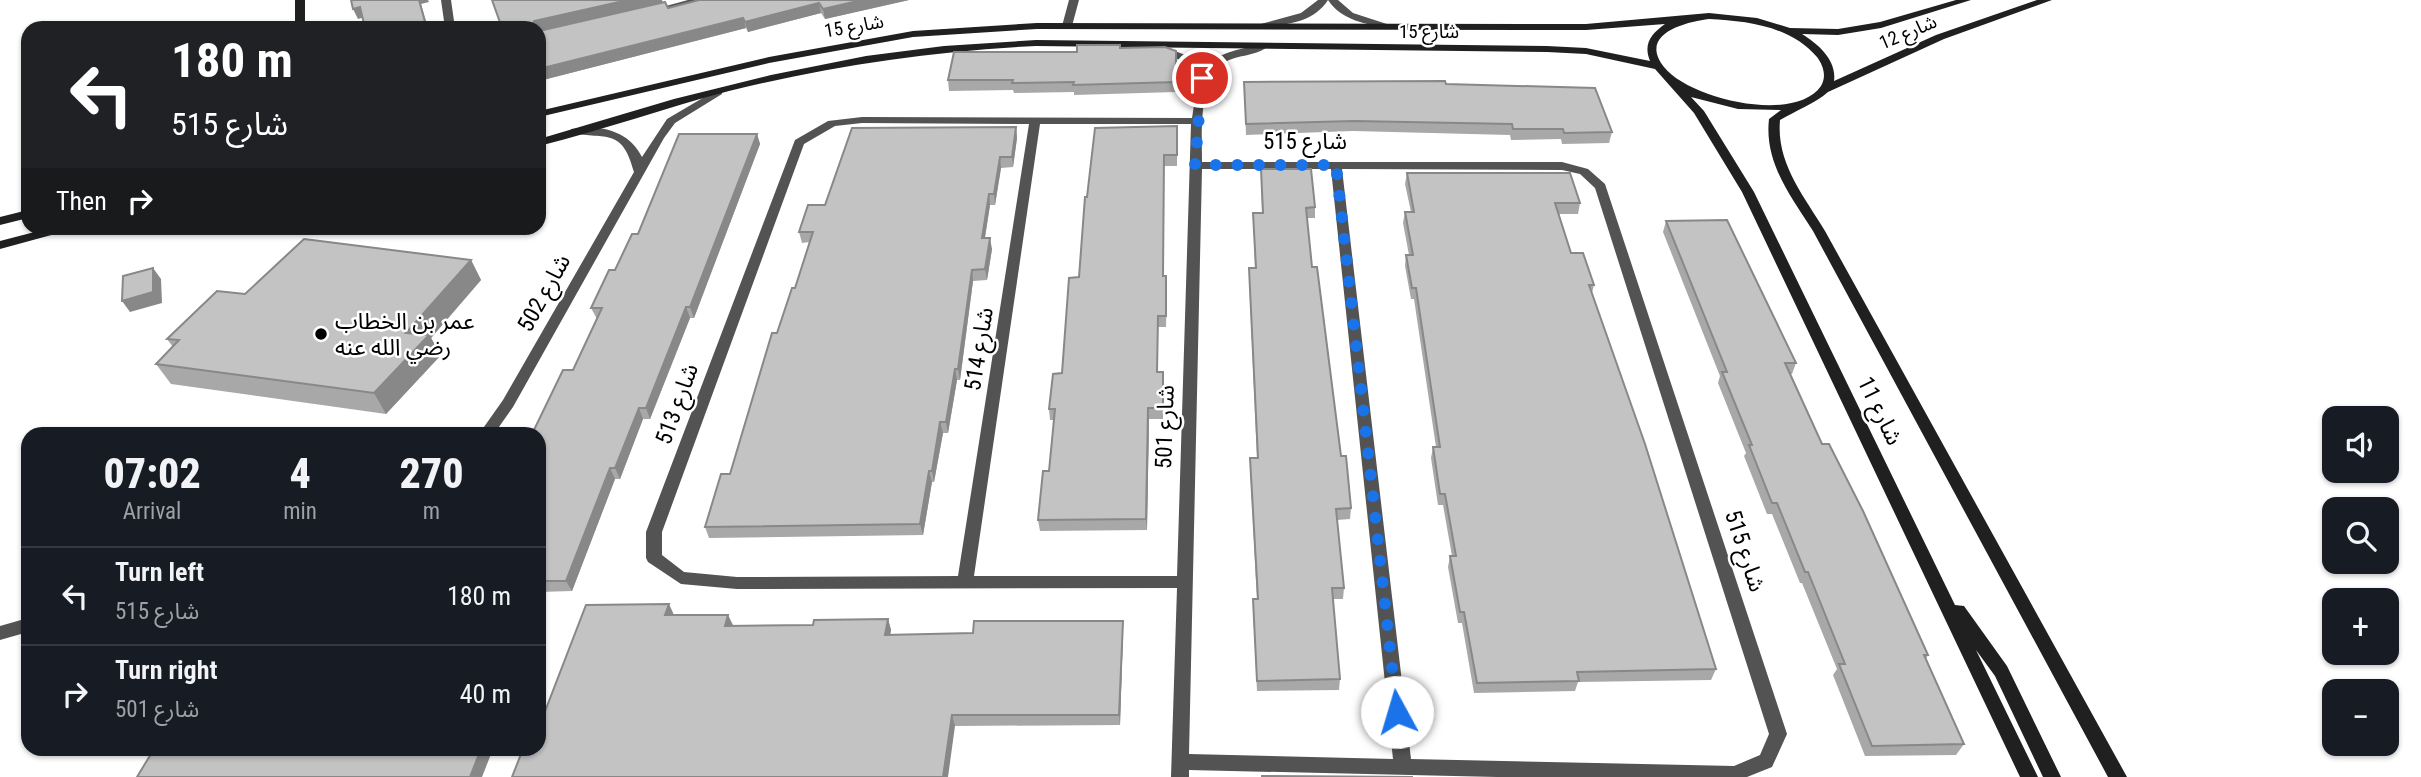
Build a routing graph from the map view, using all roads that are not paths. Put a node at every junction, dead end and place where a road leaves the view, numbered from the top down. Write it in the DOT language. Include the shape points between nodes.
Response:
graph roads {
  1 [pos="300,0"];
  2 [pos="446,0"];
  3 [pos="701,0"];
  4 [pos="1074,0"];
  5 [pos="1323,0"];
  6 [pos="1333,0"];
  7 [pos="1966,0"];
  8 [pos="2047,0"];
  9 [pos="683,2"];
  10 [pos="631,16"];
  11 [pos="1686,19"];
  12 [pos="300,21"];
  13 [pos="449,21"];
  14 [pos="1262,25"];
  15 [pos="1067,26"];
  16 [pos="1388,26"];
  17 [pos="1783,29"];
  18 [pos="1151,46"];
  19 [pos="1261,48"];
  20 [pos="1657,66"];
  21 [pos="1202,78"];
  22 [pos="1668,79"];
  23 [pos="1825,89"];
  24 [pos="719,92"];
  25 [pos="1798,104"];
  26 [pos="546,112"];
  27 [pos="1035,121"];
  28 [pos="1197,121"];
  29 [pos="575,131"];
  30 [pos="546,140"];
  31 [pos="1195,165"];
  32 [pos="1336,165"];
  33 [pos="639,171"];
  34 [pos="21,216"];
  35 [pos="0,221"];
  36 [pos="36,235"];
  37 [pos="0,245"];
  38 [pos="490,427"];
  39 [pos="1937,581"];
  40 [pos="1184,582"];
  41 [pos="965,583"];
  42 [pos="21,627"];
  43 [pos="0,634"];
  44 [pos="1403,766"];
  45 [pos="1180,770"];
  46 [pos="2029,777"];
  47 [pos="2052,777"];
  48 [pos="2118,777"];
  1 -- 12 [label="street"];
  2 -- 13 [label="street"];
  3 -- 9 [label="street"];
  4 -- 15 [label="street"];
  5 -- 14 [label="street" via="1305,16"];
  6 -- 16 [label="street" via="1351,16"];
  7 -- 17 [label="street, شارع 12" via="1856,32"];
  8 -- 23 [label="street, شارع 12" via="1940,37"];
  9 -- 10 [label="street"];
  11 -- 16 [label="street, شارع 15" via="1586,27"];
  11 -- 17 [label="street, شارع 15" via="1734,17"];
  11 -- 20 [label="street" via="1655,38 1651,51"];
  14 -- 15 [label="street, شارع 15"];
  14 -- 16 [label="street, شارع 15"];
  15 -- 26 [label="street, شارع 15" via="926,33 854,43"];
  17 -- 23 [label="street" via="1818,51 1828,64 1830,77"];
  18 -- 19 [label="street, شارع 15"];
  18 -- 21 [label="street" via="1184,58"];
  18 -- 24 [label="street, شارع 15" via="1036,43 912,52"];
  19 -- 20 [label="street, شارع 15" via="1586,51"];
  19 -- 21 [label="street" via="1224,58"];
  20 -- 22 [label="street, شارع 11"];
  21 -- 28 [label="street, شارع 501"];
  22 -- 25 [label="street" via="1689,92 1734,105 1773,108"];
  22 -- 39 [label="street, شارع 11" via="1698,110 1748,192"];
  23 -- 25 [label="street, شارع 12"];
  24 -- 29 [label="street, شارع 15"];
  24 -- 33 [label="street, شارع 502" via="671,121"];
  25 -- 48 [label="street, شارع 11" via="1775,119 1774,151"];
  27 -- 28 [label="street, شارع 513"];
  27 -- 41 [label="street, شارع 514"];
  27 -- 41 [label="street, شارع 513" via="862,120 832,123 799,142 654,532 654,558 681,578 737,583"];
  28 -- 31 [label="street, شارع 501"];
  29 -- 30 [label="street, شارع 15"];
  29 -- 33 [label="street" via="607,133 630,143"];
  31 -- 32 [label="street, شارع 515"];
  31 -- 40 [label="street, شارع 501"];
  32 -- 44 [label="street"];
  32 -- 44 [label="street, شارع 515" via="1562,166 1584,171 1601,187 1778,734 1766,761 1734,774"];
  33 -- 38 [label="street, شارع 502"];
  34 -- 35 [label="street"];
  36 -- 37 [label="street"];
  39 -- 46 [label="street, شارع 11"];
  39 -- 47 [label="street" via="2001,671"];
  40 -- 41 [label="street, شارع 513"];
  40 -- 45 [label="street, شارع 501"];
  42 -- 43 [label="street"];
  44 -- 45 [label="street, شارع 515"];
}
